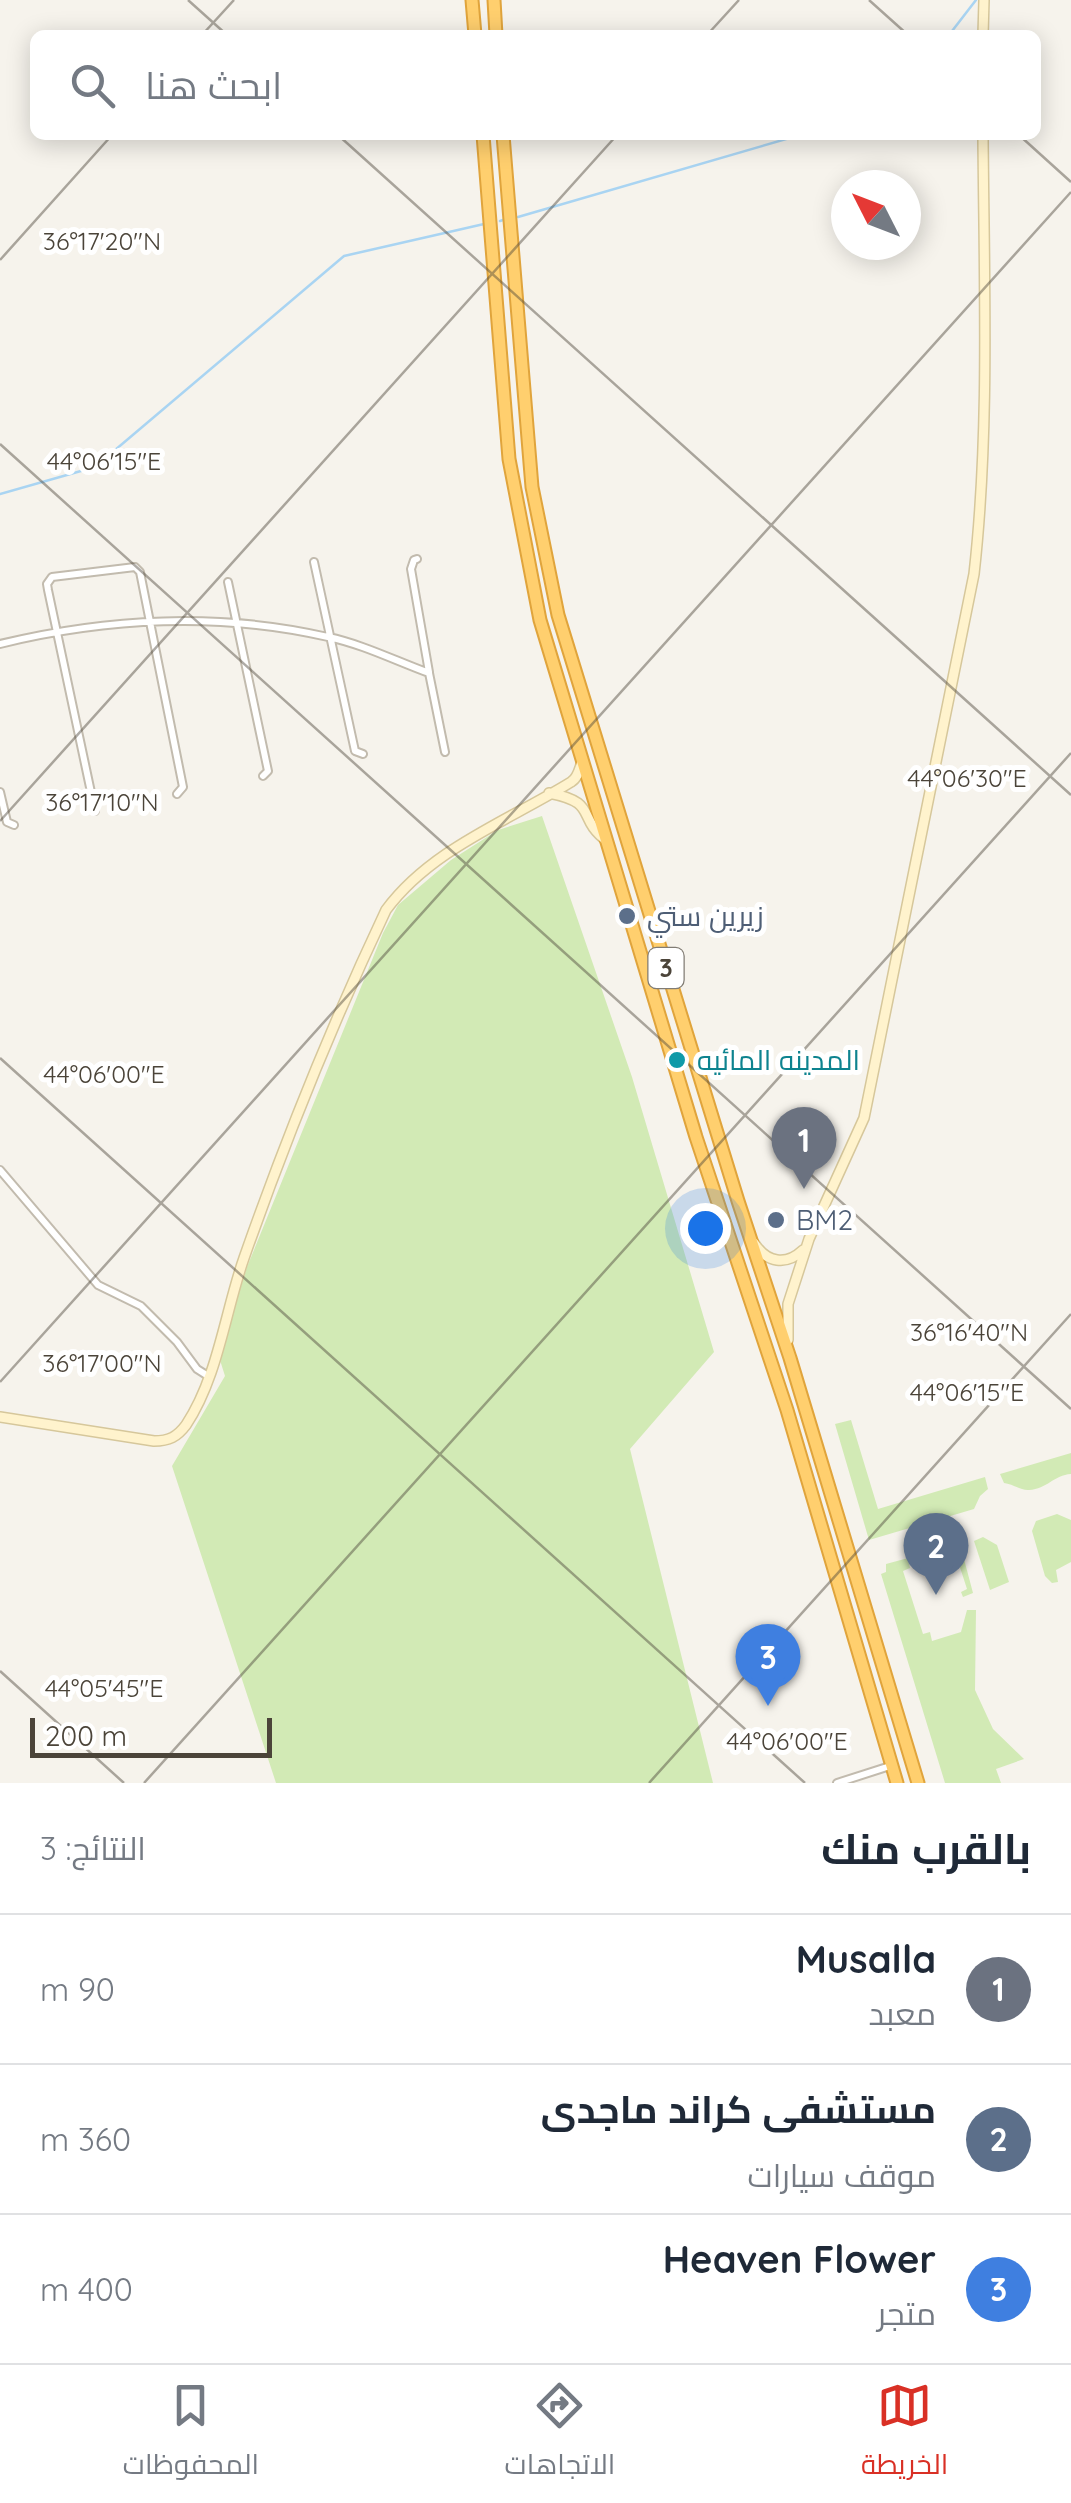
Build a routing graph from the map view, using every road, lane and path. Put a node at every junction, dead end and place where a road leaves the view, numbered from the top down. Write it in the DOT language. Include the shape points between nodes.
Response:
graph roads {
  1 [pos="472,0"];
  2 [pos="494,0"];
  3 [pos="984,0"];
  4 [pos="474,30"];
  5 [pos="496,30"];
  6 [pos="983,30"];
  7 [pos="483,140"];
  8 [pos="503,140"];
  9 [pos="983,140"];
  10 [pos="417,558"];
  11 [pos="314,562"];
  12 [pos="228,582"];
  13 [pos="149,621"];
  14 [pos="237,623"];
  15 [pos="56,630"];
  16 [pos="330,637"];
  17 [pos="0,644"];
  18 [pos="429,673"];
  19 [pos="445,752"];
  20 [pos="362,754"];
  21 [pos="582,760"];
  22 [pos="264,776"];
  23 [pos="0,792"];
  24 [pos="177,794"];
  25 [pos="550,794"];
  26 [pos="95,811"];
  27 [pos="14,825"];
  28 [pos="607,841"];
  29 [pos="700,1080"];
  30 [pos="682,1093"];
  31 [pos="0,1170"];
  32 [pos="750,1236"];
  33 [pos="809,1239"];
  34 [pos="790,1358"];
  35 [pos="208,1376"];
  36 [pos="0,1417"];
  37 [pos="837,1510"];
  38 [pos="818,1516"];
  39 [pos="892,1765"];
  40 [pos="837,1783"];
  41 [pos="897,1783"];
  42 [pos="918,1783"];
  1 -- 4 [label="highway"];
  2 -- 5 [label="highway"];
  3 -- 6 [label="street"];
  7 -- 21 [label="highway, 3" via="509,459 540,620"];
  8 -- 29 [label="highway, 3" via="526,438 550,577"];
  9 -- 33 [label="street" via="974,574 864,1118"];
  10 -- 18 [label="street" via="411,568"];
  11 -- 16 [label="street"];
  12 -- 14 [label="street"];
  13 -- 14 [label="street"];
  13 -- 15 [label="street"];
  13 -- 15 [label="street" via="135,567 52,577 47,584"];
  13 -- 24 [label="street" via="183,787"];
  14 -- 16 [label="street"];
  14 -- 22 [label="street"];
  15 -- 17 [label="street"];
  15 -- 26 [label="street"];
  16 -- 18 [label="street"];
  16 -- 20 [label="street" via="355,751"];
  18 -- 19 [label="street"];
  21 -- 25 [label="street" via="574,780"];
  21 -- 28 [label="highway, 3"];
  23 -- 27 [label="street" via="7,822"];
  25 -- 28 [label="street" via="579,802"];
  25 -- 35 [label="street" via="432,865 386,910 244,1256"];
  28 -- 30 [label="highway, 3"];
  29 -- 30 [label="highway"];
  29 -- 32 [label="highway, 3"];
  30 -- 38 [label="highway, 3"];
  31 -- 35 [label="street" via="98,1285 141,1306"];
  32 -- 33 [label="street" via="776,1261 794,1258"];
  32 -- 34 [label="highway, 3"];
  33 -- 34 [label="street" via="788,1304"];
  34 -- 37 [label="highway, 3"];
  35 -- 36 [label="street" via="186,1424 168,1441"];
  37 -- 38 [label="highway"];
  37 -- 42 [label="highway, 3"];
  38 -- 39 [label="highway, 3"];
  39 -- 40 [label="street"];
  39 -- 41 [label="highway, 3"];
}
